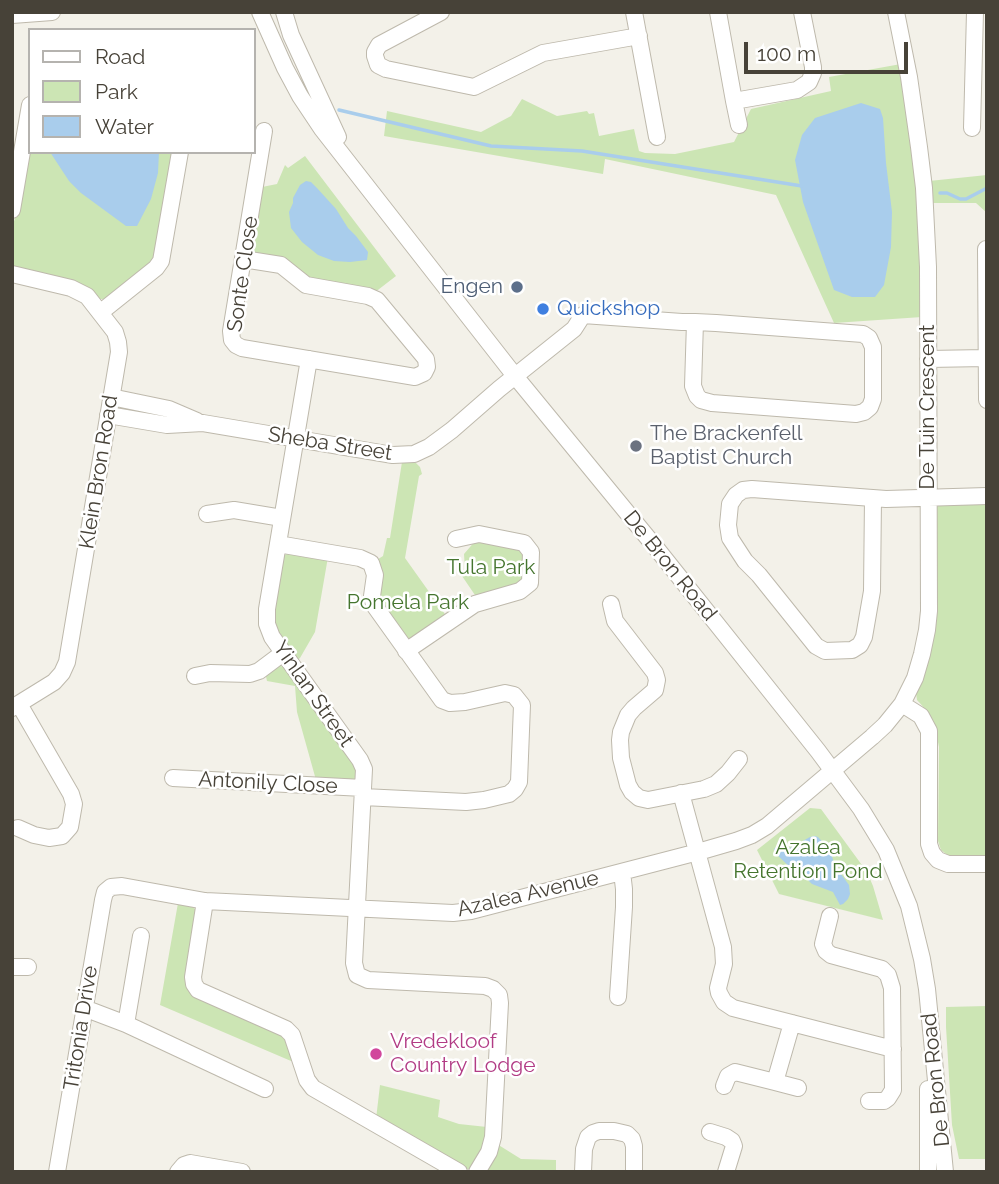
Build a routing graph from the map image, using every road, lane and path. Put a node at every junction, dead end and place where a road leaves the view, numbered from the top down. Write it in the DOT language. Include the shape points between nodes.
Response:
graph roads {
  1 [pos="52,12"];
  2 [pos="260,12"];
  3 [pos="284,12"];
  4 [pos="441,12"];
  5 [pos="634,12"];
  6 [pos="718,12"];
  7 [pos="802,12"];
  8 [pos="896,12"];
  9 [pos="975,12"];
  10 [pos="12,15"];
  11 [pos="639,36"];
  12 [pos="734,101"];
  13 [pos="28,117"];
  14 [pos="739,125"];
  15 [pos="972,128"];
  16 [pos="264,131"];
  17 [pos="657,137"];
  18 [pos="180,154"];
  19 [pos="356,174"];
  20 [pos="12,210"];
  21 [pos="986,249"];
  22 [pos="243,258"];
  23 [pos="12,274"];
  24 [pos="101,312"];
  25 [pos="695,323"];
  26 [pos="986,358"];
  27 [pos="309,359"];
  28 [pos="929,359"];
  29 [pos="515,376"];
  30 [pos="111,397"];
  31 [pos="987,400"];
  32 [pos="148,413"];
  33 [pos="108,415"];
  34 [pos="296,439"];
  35 [pos="987,496"];
  36 [pos="929,497"];
  37 [pos="873,498"];
  38 [pos="207,514"];
  39 [pos="282,518"];
  40 [pos="456,539"];
  41 [pos="278,544"];
  42 [pos="611,604"];
  43 [pos="406,651"];
  44 [pos="283,653"];
  45 [pos="195,676"];
  46 [pos="902,704"];
  47 [pos="16,706"];
  48 [pos="739,759"];
  49 [pos="833,770"];
  50 [pos="173,778"];
  51 [pos="363,792"];
  52 [pos="681,793"];
  53 [pos="18,828"];
  54 [pos="698,852"];
  55 [pos="987,864"];
  56 [pos="622,873"];
  57 [pos="111,887"];
  58 [pos="205,901"];
  59 [pos="357,909"];
  60 [pos="830,916"];
  61 [pos="141,936"];
  62 [pos="927,989"];
  63 [pos="618,997"];
  64 [pos="85,1008"];
  65 [pos="792,1023"];
  66 [pos="126,1024"];
  67 [pos="893,1049"];
  68 [pos="775,1082"];
  69 [pos="724,1086"];
  70 [pos="798,1088"];
  71 [pos="265,1089"];
  72 [pos="869,1101"];
  73 [pos="710,1132"];
  74 [pos="57,1172"];
  75 [pos="178,1172"];
  76 [pos="242,1172"];
  77 [pos="459,1172"];
  78 [pos="477,1172"];
  79 [pos="583,1172"];
  80 [pos="634,1172"];
  81 [pos="726,1172"];
  82 [pos="928,1172"];
  83 [pos="945,1172"];
  1 -- 10 [label="street"];
  2 -- 19 [label="street, De Bron Road" via="300,96"];
  3 -- 19 [label="street, De Bron Road"];
  4 -- 11 [label="street" via="380,45 375,57 378,65 474,87 549,51"];
  5 -- 11 [label="street"];
  6 -- 12 [label="street"];
  7 -- 12 [label="street" via="813,67 809,82 797,90"];
  8 -- 28 [label="street, De Tuin Crescent" via="923,188"];
  9 -- 15 [label="street"];
  11 -- 17 [label="street"];
  12 -- 14 [label="street"];
  13 -- 20 [label="street"];
  16 -- 22 [label="street, Sonte Close"];
  18 -- 24 [label="street" via="162,261"];
  19 -- 29 [label="street, De Bron Road"];
  21 -- 26 [label="street"];
  22 -- 27 [label="street, Sonte Close" via="230,331 234,343"];
  22 -- 27 [label="street" via="281,265 306,285 377,300 427,366 415,377"];
  23 -- 24 [label="street, Klein Bron Road" via="79,290"];
  24 -- 30 [label="street, Klein Bron Road" via="118,342"];
  25 -- 25 [label="street, Sheba Street" via="863,334 873,347 872,403 856,414 706,402 693,386"];
  25 -- 29 [label="street, Sheba Street" via="583,315 574,329"];
  26 -- 28 [label="street"];
  26 -- 31 [label="street"];
  27 -- 34 [label="street"];
  28 -- 36 [label="street, De Tuin Crescent"];
  29 -- 34 [label="street, Sheba Street" via="452,430 414,454 393,455"];
  29 -- 49 [label="street, De Bron Road"];
  30 -- 32 [label="street, Sheba Street"];
  30 -- 33 [label="street, Klein Bron Road"];
  32 -- 33 [label="street, Sheba Street"];
  32 -- 34 [label="street, Sheba Street" via="169,410 203,423"];
  33 -- 47 [label="street, Klein Bron Road" via="67,662 54,682"];
  34 -- 39 [label="street, Yinlan Street"];
  35 -- 36 [label="street"];
  36 -- 37 [label="street"];
  36 -- 46 [label="street, De Tuin Crescent" via="927,630 915,678"];
  37 -- 37 [label="street" via="872,591 864,637 852,650 825,651 745,561 729,535 730,504 748,489"];
  38 -- 39 [label="street" via="234,510"];
  39 -- 41 [label="street, Yinlan Street"];
  40 -- 43 [label="street" via="479,534 524,543 532,556 530,583 520,591 475,604"];
  41 -- 43 [label="street" via="368,561 375,575 374,605"];
  41 -- 44 [label="street, Yinlan Street" via="266,616"];
  42 -- 52 [label="street" via="615,621 657,680 655,690 628,715 621,732 628,785 643,800"];
  43 -- 51 [label="street, Antonily Close" via="438,696 450,703 506,693 517,697 523,709 519,782 509,793 476,802"];
  44 -- 45 [label="street" via="250,674"];
  44 -- 51 [label="street, Yinlan Street" via="362,764"];
  46 -- 49 [label="street, De Tuin Crescent"];
  46 -- 55 [label="street" via="921,716 929,730 932,853 948,864"];
  47 -- 53 [label="street" via="74,804 62,836 41,837"];
  48 -- 52 [label="street" via="716,784"];
  49 -- 54 [label="street, Azalea Avenue" via="767,826"];
  49 -- 62 [label="street, De Bron Road" via="897,873"];
  50 -- 51 [label="street, Antonily Close"];
  51 -- 59 [label="street, Yinlan Street"];
  52 -- 54 [label="street"];
  54 -- 56 [label="street, Azalea Avenue"];
  54 -- 65 [label="street" via="724,953 718,988 721,998 733,1008"];
  56 -- 59 [label="street, Azalea Avenue" via="463,912"];
  56 -- 63 [label="street"];
  57 -- 58 [label="street, Azalea Avenue"];
  57 -- 64 [label="street, Tritonia Drive" via="103,900"];
  58 -- 59 [label="street, Azalea Avenue"];
  58 -- 77 [label="street" via="195,987 286,1029 313,1088"];
  59 -- 78 [label="street, Yinlan Street" via="354,967 360,977 485,986 499,995 493,1137"];
  60 -- 67 [label="street" via="823,944 826,951 878,967 888,975 893,994"];
  61 -- 66 [label="street"];
  62 -- 82 [label="street, De Bron Road"];
  62 -- 83 [label="street, De Bron Road"];
  64 -- 66 [label="street"];
  64 -- 74 [label="street, Tritonia Drive"];
  65 -- 67 [label="street"];
  65 -- 68 [label="street"];
  66 -- 71 [label="street"];
  67 -- 72 [label="street" via="893,1090 881,1102"];
  68 -- 69 [label="street" via="735,1072"];
  68 -- 70 [label="street"];
  73 -- 81 [label="street" via="726,1136 734,1146"];
  75 -- 76 [label="street" via="191,1163"];
  79 -- 80 [label="street" via="584,1149 589,1137 599,1131 627,1134 632,1139"];
}
